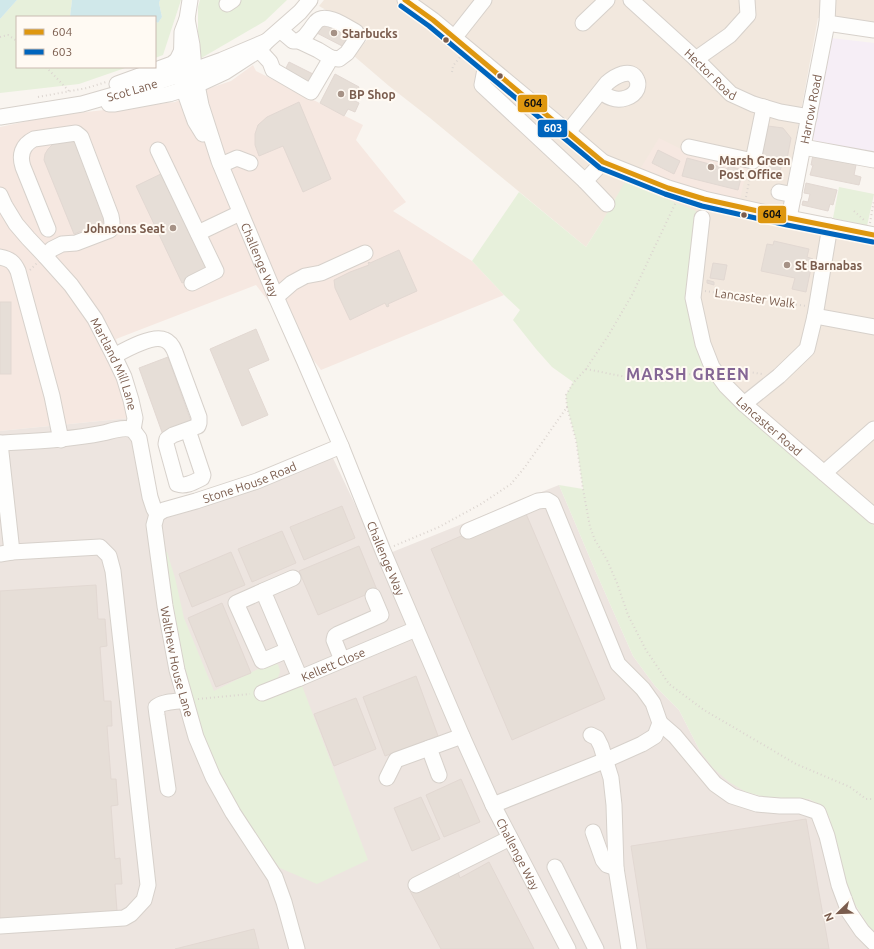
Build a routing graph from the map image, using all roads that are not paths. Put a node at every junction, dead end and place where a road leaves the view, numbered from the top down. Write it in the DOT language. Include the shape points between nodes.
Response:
graph roads {
  1 [pos="190,0"];
  2 [pos="310,0"];
  3 [pos="405,0"];
  4 [pos="484,0"];
  5 [pos="607,0"];
  6 [pos="631,0"];
  7 [pos="747,0"];
  8 [pos="828,0"];
  9 [pos="187,19"];
  10 [pos="583,23"];
  11 [pos="827,23"];
  12 [pos="280,30"];
  13 [pos="874,30"];
  14 [pos="454,38"];
  15 [pos="299,41"];
  16 [pos="263,45"];
  17 [pos="181,52"];
  18 [pos="331,58"];
  19 [pos="696,59"];
  20 [pos="486,64"];
  21 [pos="188,72"];
  22 [pos="191,88"];
  23 [pos="601,92"];
  24 [pos="82,104"];
  25 [pos="764,107"];
  26 [pos="0,117"];
  27 [pos="809,117"];
  28 [pos="568,132"];
  29 [pos="689,147"];
  30 [pos="803,147"];
  31 [pos="158,150"];
  32 [pos="874,160"];
  33 [pos="250,162"];
  34 [pos="603,162"];
  35 [pos="220,163"];
  36 [pos="585,181"];
  37 [pos="0,195"];
  38 [pos="607,204"];
  39 [pos="240,212"];
  40 [pos="702,218"];
  41 [pos="789,218"];
  42 [pos="830,226"];
  43 [pos="48,229"];
  44 [pos="198,233"];
  45 [pos="874,235"];
  46 [pos="364,253"];
  47 [pos="45,256"];
  48 [pos="0,257"];
  49 [pos="192,283"];
  50 [pos="276,297"];
  51 [pos="816,312"];
  52 [pos="874,328"];
  53 [pos="114,356"];
  54 [pos="744,404"];
  55 [pos="133,430"];
  56 [pos="188,430"];
  57 [pos="874,430"];
  58 [pos="61,440"];
  59 [pos="0,443"];
  60 [pos="341,446"];
  61 [pos="824,473"];
  62 [pos="157,514"];
  63 [pos="874,516"];
  64 [pos="468,531"];
  65 [pos="6,553"];
  66 [pos="293,578"];
  67 [pos="263,591"];
  68 [pos="373,596"];
  69 [pos="416,630"];
  70 [pos="288,650"];
  71 [pos="342,660"];
  72 [pos="300,678"];
  73 [pos="262,693"];
  74 [pos="185,700"];
  75 [pos="660,724"];
  76 [pos="592,735"];
  77 [pos="462,736"];
  78 [pos="429,748"];
  79 [pos="606,760"];
  80 [pos="439,776"];
  81 [pos="388,778"];
  82 [pos="168,789"];
  83 [pos="493,805"];
  84 [pos="593,832"];
  85 [pos="510,838"];
  86 [pos="555,867"];
  87 [pos="616,868"];
  88 [pos="416,885"];
  89 [pos="0,926"];
  90 [pos="874,943"];
  91 [pos="297,949"];
  92 [pos="568,949"];
  93 [pos="596,949"];
  94 [pos="630,949"];
  1 -- 9 [label="street"];
  2 -- 12 [label="street, Scot Lane"];
  3 -- 14 [label="street"];
  4 -- 14 [label="street"];
  5 -- 10 [label="street"];
  6 -- 19 [label="street, Hector Road"];
  7 -- 19 [label="street" via="748,16 730,35"];
  8 -- 11 [label="street, Harrow Road"];
  9 -- 17 [label="street" via="182,32"];
  9 -- 21 [label="street" via="192,45"];
  11 -- 13 [label="street"];
  11 -- 27 [label="street, Harrow Road"];
  12 -- 15 [label="street" via="293,41"];
  12 -- 16 [label="street, Scot Lane"];
  14 -- 20 [label="street"];
  15 -- 18 [label="street"];
  15 -- 18 [label="street" via="317,21 326,17 356,32 358,37 347,53 340,59"];
  16 -- 18 [label="street" via="273,70 311,92"];
  16 -- 21 [label="street, Scot Lane"];
  16 -- 22 [label="street, Scot Lane" via="225,72"];
  17 -- 21 [label="street"];
  17 -- 24 [label="street" via="172,64 112,86"];
  19 -- 25 [label="street, Hector Road" via="731,94"];
  20 -- 28 [label="street"];
  20 -- 36 [label="street" via="482,85"];
  21 -- 22 [label="street"];
  21 -- 24 [label="street, Scot Lane"];
  22 -- 24 [label="street, Scot Lane" via="115,104"];
  22 -- 35 [label="street, Challenge Way" via="191,110"];
  23 -- 28 [label="street"];
  24 -- 26 [label="street, Scot Lane"];
  25 -- 27 [label="street, Hector Road"];
  25 -- 29 [label="street" via="753,161"];
  27 -- 30 [label="street, Harrow Road"];
  28 -- 34 [label="street"];
  30 -- 32 [label="street"];
  30 -- 41 [label="street, Harrow Road" via="786,193"];
  31 -- 44 [label="street"];
  33 -- 35 [label="street" via="237,158"];
  34 -- 36 [label="street"];
  34 -- 41 [label="street" via="668,188 704,199"];
  35 -- 39 [label="street, Challenge Way"];
  36 -- 38 [label="street"];
  37 -- 47 [label="street, Martland Mill Lane" via="16,224"];
  39 -- 44 [label="street"];
  39 -- 50 [label="street, Challenge Way"];
  40 -- 54 [label="street, Lancaster Road" via="693,298 703,344 715,370 726,386"];
  41 -- 42 [label="street"];
  42 -- 45 [label="street"];
  42 -- 51 [label="street"];
  43 -- 47 [label="street" via="23,168 22,152 34,139 76,133 81,137 111,216 112,227 82,241 62,244"];
  44 -- 49 [label="street" via="216,271"];
  46 -- 50 [label="street" via="321,273 305,276"];
  47 -- 53 [label="street, Martland Mill Lane" via="71,285 95,319"];
  48 -- 58 [label="street" via="11,260 20,277 52,396"];
  50 -- 60 [label="street, Challenge Way"];
  51 -- 52 [label="street"];
  51 -- 54 [label="street" via="807,349"];
  53 -- 55 [label="street, Martland Mill Lane" via="131,400 135,418"];
  53 -- 56 [label="street" via="154,339 164,339 171,344 199,417 198,426"];
  54 -- 61 [label="street, Lancaster Road"];
  55 -- 58 [label="street, Martland Mill Lane" via="125,428"];
  55 -- 62 [label="street, Walthew House Lane" via="139,438 150,497"];
  57 -- 61 [label="street"];
  58 -- 59 [label="street, Martland Mill Lane"];
  59 -- 65 [label="street"];
  60 -- 62 [label="street, Stone House Road" via="258,481"];
  60 -- 69 [label="street, Challenge Way"];
  61 -- 63 [label="street, Lancaster Road"];
  62 -- 74 [label="street, Walthew House Lane" via="154,525 165,606"];
  64 -- 75 [label="street" via="538,501 547,500 552,503 618,664 650,698"];
  65 -- 89 [label="street" via="100,547 108,556 114,571 148,885 144,900 124,918"];
  66 -- 67 [label="street"];
  67 -- 70 [label="street, Kellett Close"];
  67 -- 70 [label="street" via="236,603 262,661"];
  68 -- 71 [label="street" via="381,615 335,636 334,640"];
  69 -- 71 [label="street, Kellett Close"];
  69 -- 77 [label="street, Challenge Way"];
  70 -- 72 [label="street, Kellett Close"];
  71 -- 72 [label="street, Kellett Close"];
  72 -- 73 [label="street"];
  74 -- 82 [label="street" via="156,707"];
  74 -- 91 [label="street, Walthew House Lane" via="196,738 213,778 232,813 275,877"];
  75 -- 79 [label="street" via="655,736"];
  75 -- 90 [label="street" via="675,736 714,784 732,796 757,804 800,806 818,812 849,912"];
  76 -- 79 [label="street" via="601,746"];
  77 -- 78 [label="street"];
  77 -- 83 [label="street, Challenge Way"];
  78 -- 80 [label="street"];
  78 -- 81 [label="street" via="396,760"];
  79 -- 83 [label="street"];
  79 -- 87 [label="street" via="614,805"];
  83 -- 85 [label="street, Challenge Way"];
  84 -- 87 [label="street" via="603,860 607,865"];
  85 -- 88 [label="street"];
  85 -- 92 [label="street, Challenge Way"];
  86 -- 93 [label="street"];
  87 -- 94 [label="street"];
}
